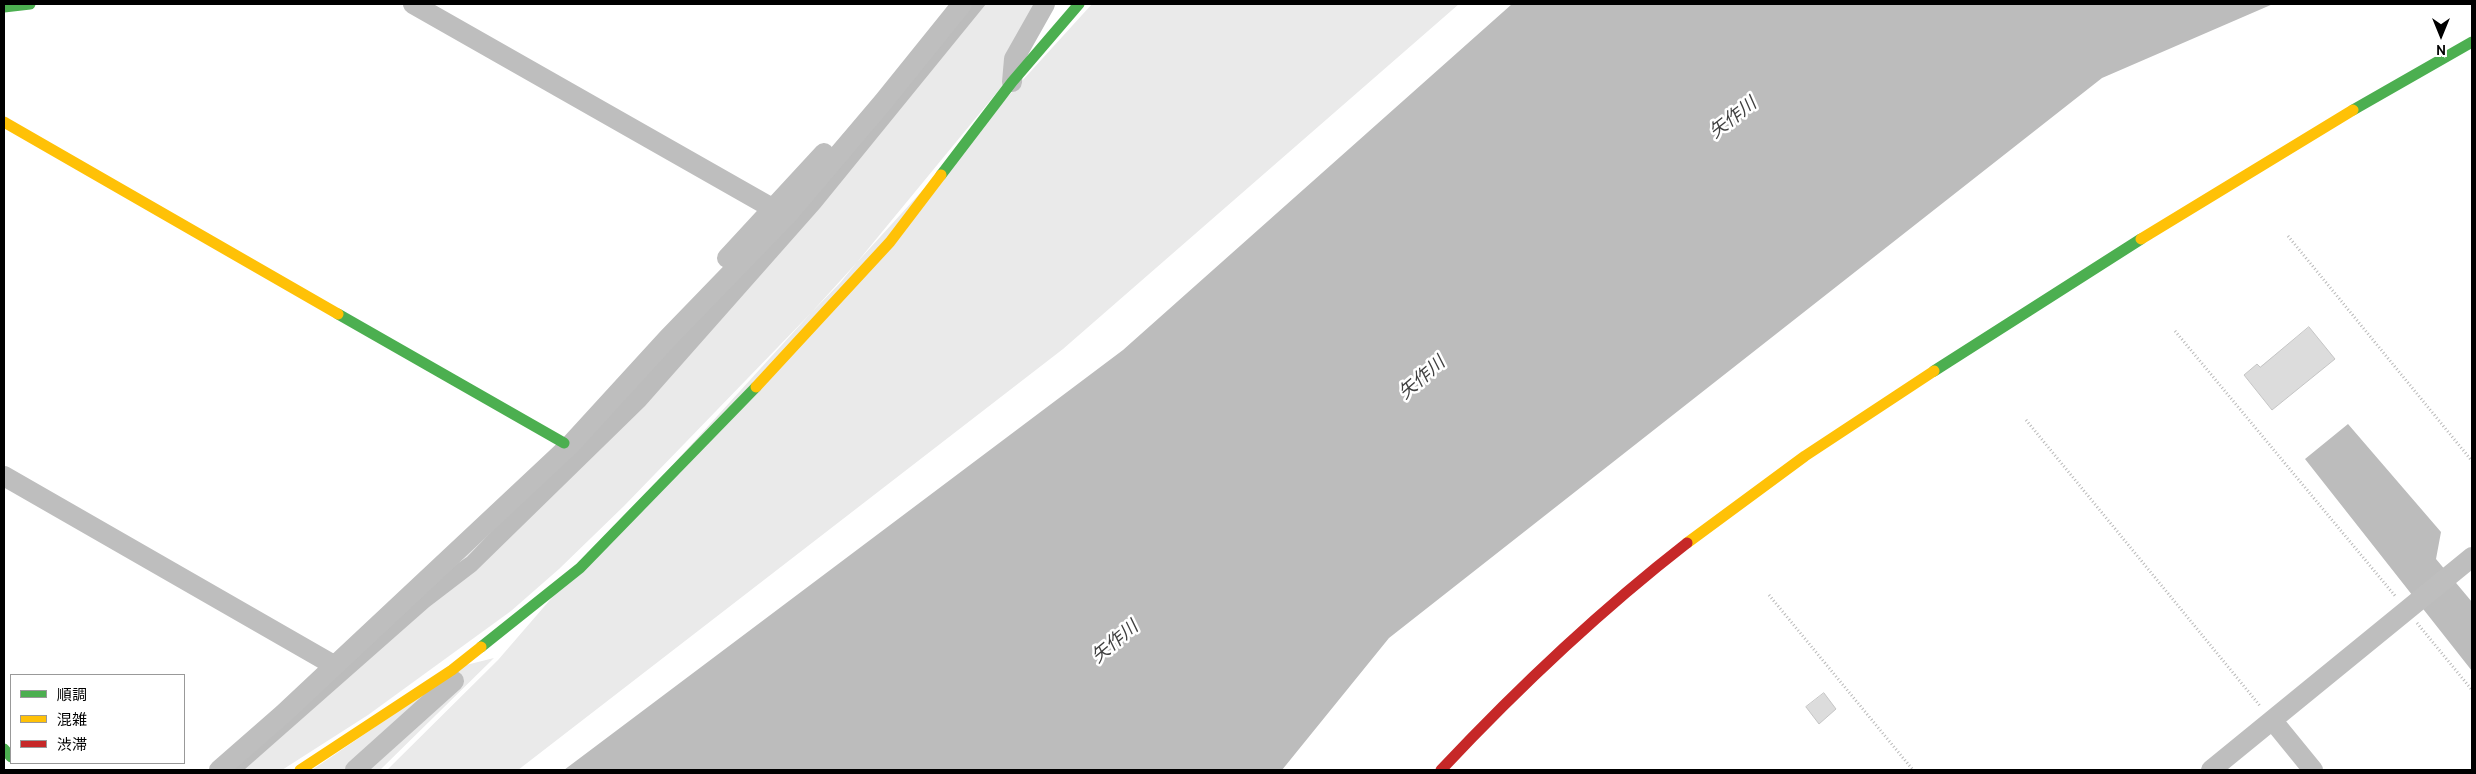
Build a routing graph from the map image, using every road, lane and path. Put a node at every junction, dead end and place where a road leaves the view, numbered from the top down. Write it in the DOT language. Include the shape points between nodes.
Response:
graph roads {
  1 [pos="30,4"];
  2 [pos="413,4"];
  3 [pos="948,4"];
  4 [pos="962,4"];
  5 [pos="1045,4"];
  6 [pos="1079,4"];
  7 [pos="4,7"];
  8 [pos="2472,42"];
  9 [pos="1012,82"];
  10 [pos="4,122"];
  11 [pos="772,208"];
  12 [pos="2288,236"];
  13 [pos="2175,331"];
  14 [pos="2026,420"];
  15 [pos="564,443"];
  16 [pos="2472,461"];
  17 [pos="4,476"];
  18 [pos="2472,557"];
  19 [pos="1770,595"];
  20 [pos="2413,605"];
  21 [pos="474,652"];
  22 [pos="330,664"];
  23 [pos="2472,690"];
  24 [pos="2272,721"];
  25 [pos="209,770"];
  26 [pos="219,770"];
  27 [pos="300,770"];
  28 [pos="355,770"];
  29 [pos="1441,770"];
  30 [pos="1913,770"];
  31 [pos="2211,770"];
  32 [pos="2313,770"];
  1 -- 7 [label="street"];
  2 -- 11 [label="street"];
  3 -- 11 [label="street" via="873,100"];
  4 -- 26 [label="street" via="788,214 666,339 570,445"];
  5 -- 9 [label="street" via="1014,59"];
  6 -- 9 [label="street"];
  8 -- 29 [label="street" via="2184,212 1893,395 1711,524 1554,654"];
  9 -- 21 [label="street" via="890,242 751,393 580,568"];
  10 -- 15 [label="street"];
  11 -- 15 [label="street"];
  12 -- 16 [label="path"];
  13 -- 20 [label="path"];
  14 -- 24 [label="path"];
  15 -- 22 [label="street"];
  17 -- 22 [label="street"];
  18 -- 20 [label="street"];
  19 -- 30 [label="path"];
  20 -- 23 [label="path"];
  20 -- 24 [label="street"];
  21 -- 27 [label="street" via="452,670"];
  21 -- 28 [label="street" via="469,667"];
  22 -- 25 [label="street"];
  24 -- 31 [label="street"];
  24 -- 32 [label="street"];
}
